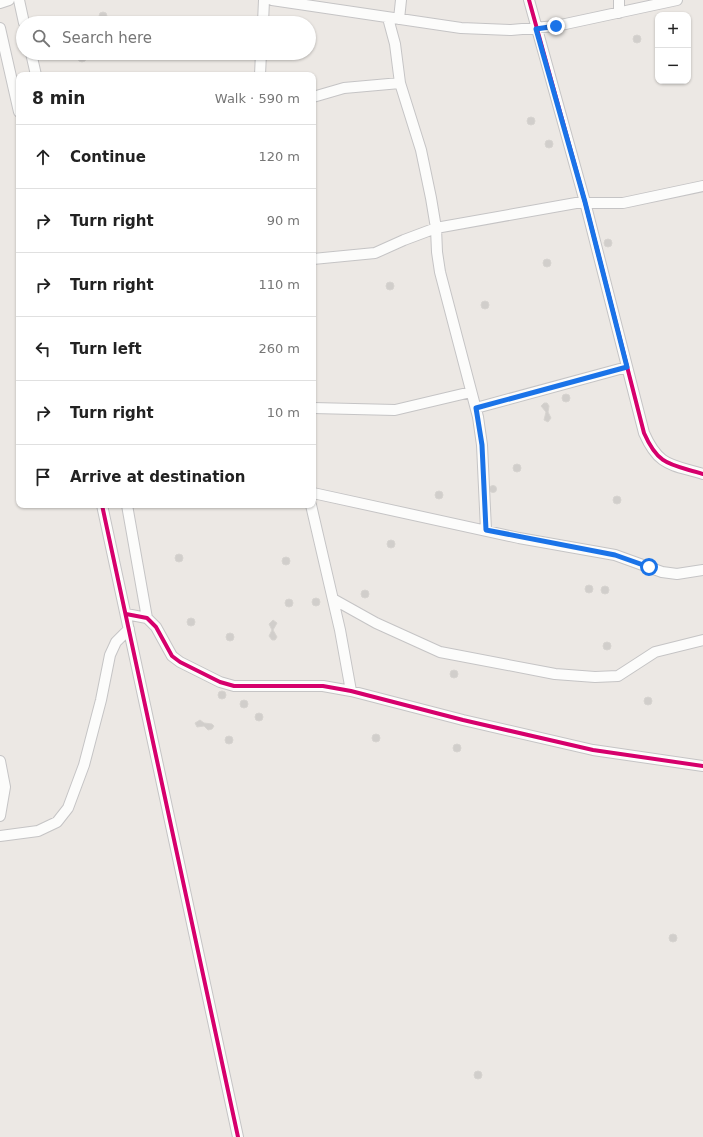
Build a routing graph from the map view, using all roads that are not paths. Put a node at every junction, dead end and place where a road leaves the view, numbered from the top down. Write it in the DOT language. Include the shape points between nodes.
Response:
graph roads {
  1 [pos="9,0"];
  2 [pos="19,0"];
  3 [pos="264,0"];
  4 [pos="272,0"];
  5 [pos="401,0"];
  6 [pos="529,0"];
  7 [pos="619,0"];
  8 [pos="677,0"];
  9 [pos="0,2"];
  10 [pos="298,2"];
  11 [pos="619,13"];
  12 [pos="22,16"];
  13 [pos="263,16"];
  14 [pos="388,18"];
  15 [pos="399,19"];
  16 [pos="0,28"];
  17 [pos="536,29"];
  18 [pos="33,60"];
  19 [pos="261,60"];
  20 [pos="35,72"];
  21 [pos="260,72"];
  22 [pos="400,83"];
  23 [pos="316,96"];
  24 [pos="16,99"];
  25 [pos="703,186"];
  26 [pos="585,202"];
  27 [pos="436,228"];
  28 [pos="316,259"];
  29 [pos="627,367"];
  30 [pos="471,392"];
  31 [pos="316,408"];
  32 [pos="476,408"];
  33 [pos="703,474"];
  34 [pos="316,494"];
  35 [pos="103,508"];
  36 [pos="128,508"];
  37 [pos="313,508"];
  38 [pos="486,530"];
  39 [pos="703,570"];
  40 [pos="333,599"];
  41 [pos="126,614"];
  42 [pos="147,618"];
  43 [pos="129,629"];
  44 [pos="703,640"];
  45 [pos="351,691"];
  46 [pos="0,761"];
  47 [pos="703,766"];
  48 [pos="0,816"];
  49 [pos="1,834"];
  50 [pos="238,1137"];
  1 -- 9 [label="street"];
  2 -- 12 [label="street"];
  3 -- 13 [label="street"];
  4 -- 10 [label="street"];
  5 -- 15 [label="street"];
  6 -- 17 [label="street"];
  7 -- 11 [label="street"];
  8 -- 11 [label="street"];
  10 -- 14 [label="street"];
  11 -- 17 [label="street"];
  14 -- 15 [label="street"];
  14 -- 22 [label="street" via="395,44"];
  15 -- 17 [label="street" via="461,28"];
  16 -- 24 [label="street"];
  17 -- 26 [label="street"];
  18 -- 20 [label="street"];
  19 -- 21 [label="street"];
  22 -- 23 [label="street" via="344,88"];
  22 -- 27 [label="street" via="421,150"];
  25 -- 26 [label="street" via="623,203"];
  26 -- 27 [label="street"];
  26 -- 29 [label="street"];
  27 -- 28 [label="street" via="375,253"];
  27 -- 30 [label="street" via="439,267"];
  29 -- 32 [label="street"];
  29 -- 33 [label="street" via="644,433 653,451 668,464"];
  30 -- 31 [label="street" via="395,410"];
  30 -- 32 [label="street"];
  32 -- 38 [label="street" via="482,445"];
  34 -- 38 [label="street"];
  35 -- 41 [label="street"];
  36 -- 42 [label="street"];
  37 -- 40 [label="street"];
  38 -- 39 [label="street" via="615,555 670,573"];
  40 -- 44 [label="street" via="376,623 440,652 555,674 618,676 656,652"];
  40 -- 45 [label="street"];
  41 -- 42 [label="street"];
  41 -- 43 [label="street"];
  42 -- 45 [label="street" via="156,627 172,656 220,682 234,686 264,687 313,685"];
  43 -- 49 [label="street" via="116,642 110,655 84,765 68,808 57,822 38,831"];
  43 -- 50 [label="street"];
  45 -- 47 [label="street" via="593,750"];
  46 -- 48 [label="street" via="5,787"];
}
